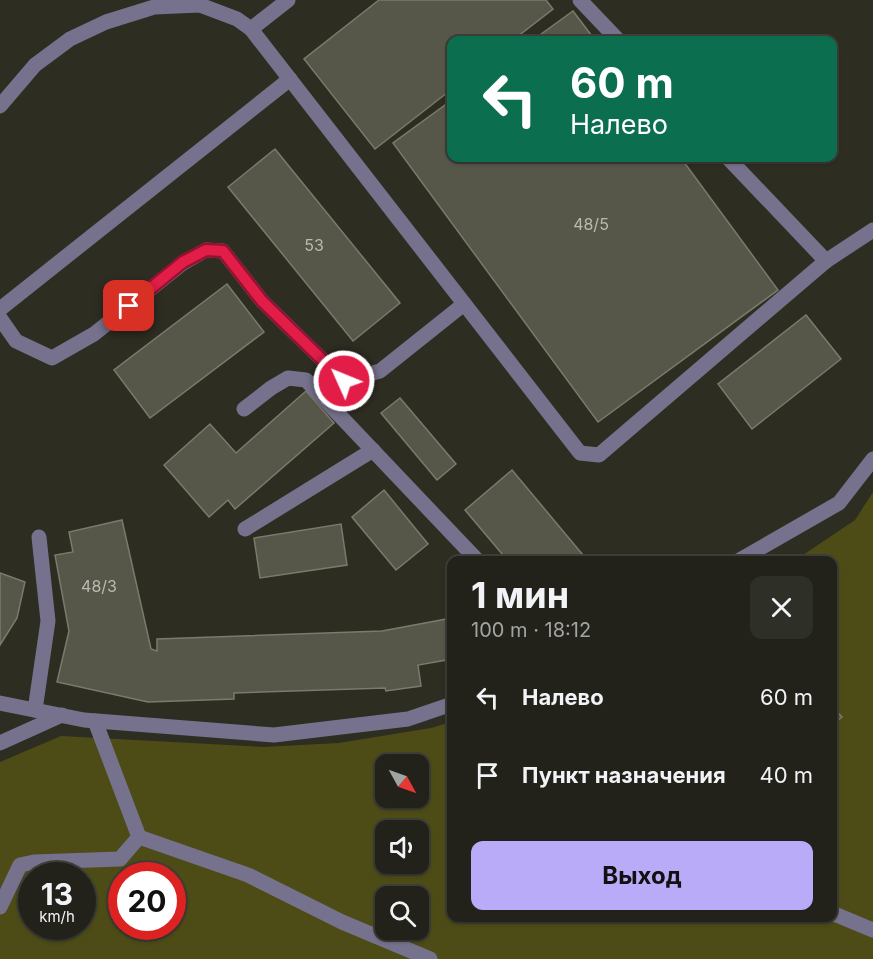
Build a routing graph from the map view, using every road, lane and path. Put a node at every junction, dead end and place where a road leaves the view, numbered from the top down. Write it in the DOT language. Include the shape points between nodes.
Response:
graph roads {
  1 [pos="288,0"];
  2 [pos="580,0"];
  3 [pos="251,29"];
  4 [pos="614,36"];
  5 [pos="290,79"];
  6 [pos="0,106"];
  7 [pos="732,162"];
  8 [pos="873,230"];
  9 [pos="826,261"];
  10 [pos="464,304"];
  11 [pos="0,309"];
  12 [pos="0,318"];
  13 [pos="244,409"];
  14 [pos="373,450"];
  15 [pos="873,459"];
  16 [pos="245,529"];
  17 [pos="39,537"];
  18 [pos="473,556"];
  19 [pos="747,556"];
  20 [pos="0,702"];
  21 [pos="447,706"];
  22 [pos="35,710"];
  23 [pos="62,716"];
  24 [pos="95,721"];
  25 [pos="0,743"];
  26 [pos="139,837"];
  27 [pos="0,907"];
  28 [pos="837,915"];
  29 [pos="873,930"];
  30 [pos="430,959"];
  1 -- 3 [label="street"];
  2 -- 4 [label="street"];
  3 -- 5 [label="street"];
  3 -- 6 [label="street" via="237,19 200,5 154,7 106,22 70,39 36,65"];
  5 -- 10 [label="street"];
  5 -- 11 [label="street"];
  7 -- 9 [label="street"];
  8 -- 9 [label="street"];
  9 -- 10 [label="street" via="599,454 580,453"];
  10 -- 12 [label="street" via="380,371 344,381 262,301 223,251 206,250 183,262 94,334 52,358 16,341"];
  13 -- 14 [label="street" via="288,378 306,380"];
  14 -- 16 [label="street"];
  14 -- 18 [label="street"];
  15 -- 19 [label="street" via="838,503"];
  17 -- 22 [label="street" via="48,621"];
  20 -- 22 [label="street"];
  21 -- 24 [label="street" via="408,718 274,735"];
  22 -- 23 [label="street"];
  23 -- 24 [label="street"];
  23 -- 25 [label="street"];
  24 -- 26 [label="street"];
  26 -- 27 [label="street" via="120,859 20,865"];
  26 -- 30 [label="street" via="248,875 342,922"];
  28 -- 29 [label="street"];
}
